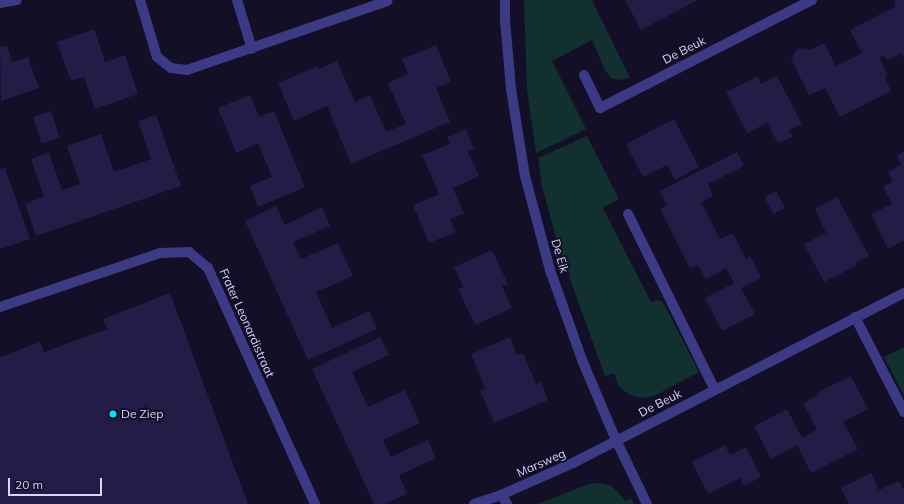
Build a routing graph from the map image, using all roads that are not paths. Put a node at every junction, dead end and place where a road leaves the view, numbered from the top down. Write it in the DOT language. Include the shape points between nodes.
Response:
graph roads {
  1 [pos="17,0"];
  2 [pos="140,0"];
  3 [pos="237,0"];
  4 [pos="505,0"];
  5 [pos="812,0"];
  6 [pos="387,1"];
  7 [pos="0,3"];
  8 [pos="252,49"];
  9 [pos="584,75"];
  10 [pos="628,214"];
  11 [pos="904,293"];
  12 [pos="0,307"];
  13 [pos="855,318"];
  14 [pos="715,390"];
  15 [pos="904,412"];
  16 [pos="616,440"];
  17 [pos="501,495"];
  18 [pos="315,504"];
  19 [pos="474,504"];
  20 [pos="507,504"];
  21 [pos="647,504"];
  1 -- 7 [label="street"];
  2 -- 8 [label="street" via="157,57 170,68 187,70"];
  3 -- 8 [label="street"];
  4 -- 16 [label="street, De Eik" via="511,89 524,176 552,277 582,360"];
  5 -- 9 [label="street, De Beuk" via="600,108"];
  6 -- 8 [label="street"];
  10 -- 14 [label="street"];
  11 -- 13 [label="street, De Beuk"];
  12 -- 18 [label="street, Frater Leonardistraat" via="160,253 189,252 208,268"];
  13 -- 14 [label="street, De Beuk"];
  13 -- 15 [label="street"];
  14 -- 16 [label="street, De Beuk"];
  16 -- 17 [label="street, Marsweg" via="573,463"];
  16 -- 21 [label="street, De Eik"];
  17 -- 19 [label="street, Marsweg"];
  17 -- 20 [label="street"];
}
